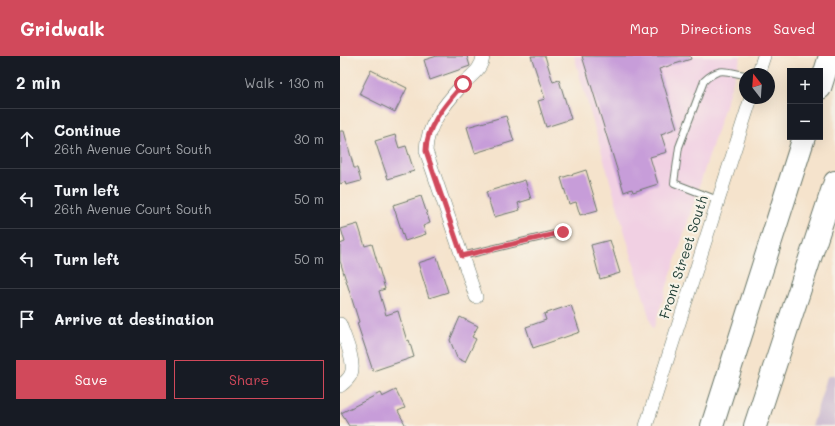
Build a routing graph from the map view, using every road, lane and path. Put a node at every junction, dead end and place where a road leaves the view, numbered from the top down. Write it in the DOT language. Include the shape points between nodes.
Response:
graph roads {
  1 [pos="483,56"];
  2 [pos="764,56"];
  3 [pos="830,56"];
  4 [pos="760,68"];
  5 [pos="739,74"];
  6 [pos="823,78"];
  7 [pos="749,104"];
  8 [pos="803,140"];
  9 [pos="835,182"];
  10 [pos="718,200"];
  11 [pos="563,232"];
  12 [pos="462,256"];
  13 [pos="476,296"];
  14 [pos="340,324"];
  15 [pos="343,384"];
  16 [pos="646,426"];
  17 [pos="712,426"];
  18 [pos="755,426"];
  1 -- 12 [label="street" via="479,68 463,84 433,124 426,141 426,151"];
  2 -- 4 [label="street"];
  3 -- 6 [label="highway"];
  5 -- 10 [label="lane" via="721,70 704,81 679,148 674,183"];
  7 -- 10 [label="street, Front Street South"];
  8 -- 17 [label="highway"];
  9 -- 18 [label="highway"];
  10 -- 16 [label="street, Front Street South"];
  11 -- 12 [label="lane"];
  12 -- 13 [label="street"];
  14 -- 15 [label="street" via="352,369 351,375"];
}
